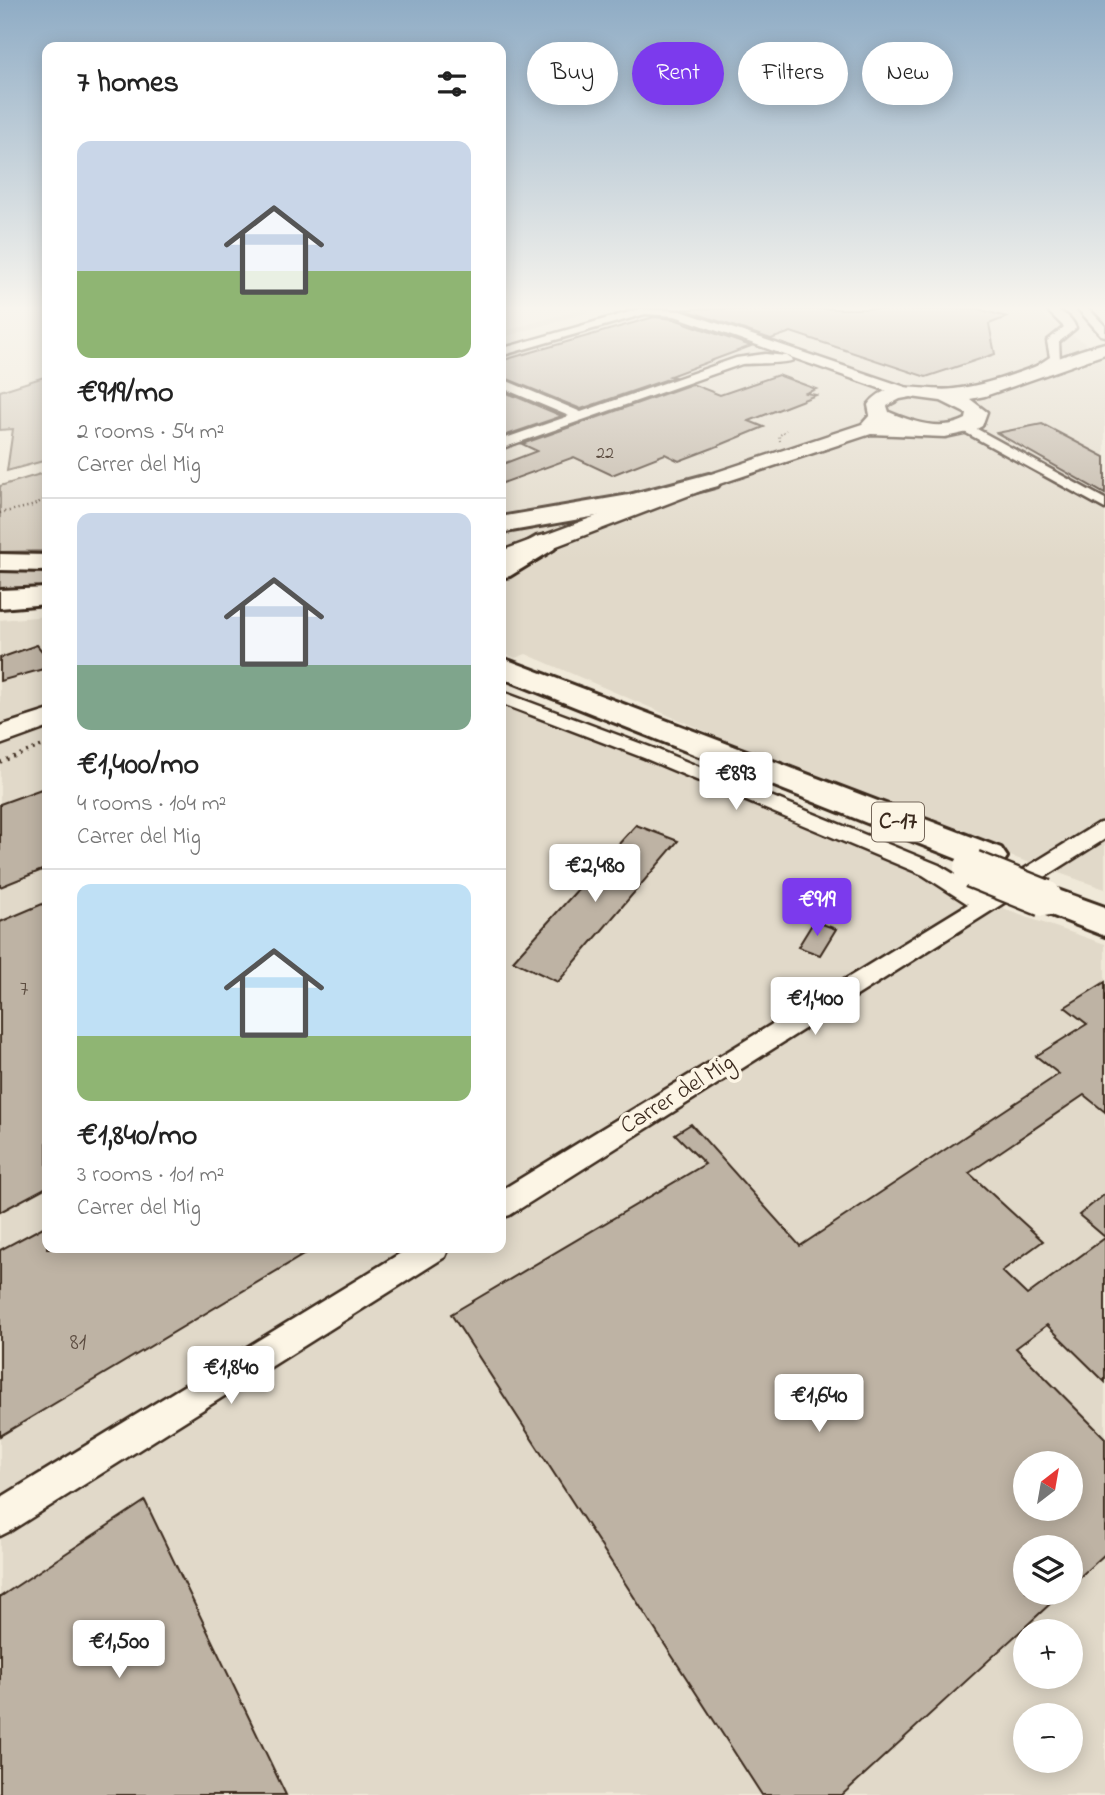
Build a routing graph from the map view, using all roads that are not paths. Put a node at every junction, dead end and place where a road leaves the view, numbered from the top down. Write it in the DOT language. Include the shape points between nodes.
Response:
graph roads {
  1 [pos="525,393"];
  2 [pos="650,393"];
  3 [pos="882,393"];
  4 [pos="917,393"];
  5 [pos="988,393"];
  6 [pos="974,399"];
  7 [pos="876,415"];
  8 [pos="581,417"];
  9 [pos="966,427"];
  10 [pos="506,443"];
  11 [pos="709,481"];
  12 [pos="1105,505"];
  13 [pos="506,525"];
  14 [pos="545,542"];
  15 [pos="506,557"];
  16 [pos="3,562"];
  17 [pos="42,562"];
  18 [pos="506,566"];
  19 [pos="42,596"];
  20 [pos="0,599"];
  21 [pos="506,648"];
  22 [pos="506,668"];
  23 [pos="506,683"];
  24 [pos="506,697"];
  25 [pos="42,721"];
  26 [pos="0,736"];
  27 [pos="807,786"];
  28 [pos="1105,829"];
  29 [pos="980,863"];
  30 [pos="1053,891"];
  31 [pos="1105,901"];
  32 [pos="985,904"];
  33 [pos="1105,922"];
  34 [pos="506,1202"];
  35 [pos="426,1253"];
  36 [pos="0,1518"];
  1 -- 8 [label="street"];
  2 -- 8 [label="street"];
  3 -- 7 [label="street"];
  4 -- 6 [label="main road"];
  4 -- 7 [label="main road" via="892,395"];
  5 -- 6 [label="main road"];
  6 -- 9 [label="main road" via="977,419"];
  7 -- 9 [label="main road" via="909,428 946,431"];
  7 -- 11 [label="main road"];
  8 -- 10 [label="street"];
  9 -- 12 [label="street"];
  11 -- 13 [label="highway" via="631,502"];
  11 -- 14 [label="main road"];
  14 -- 15 [label="main road"];
  14 -- 18 [label="highway"];
  16 -- 17 [label="highway"];
  19 -- 20 [label="highway"];
  21 -- 27 [label="highway"];
  22 -- 27 [label="highway, C-17"];
  23 -- 29 [label="highway, C-17"];
  24 -- 32 [label="street" via="931,870"];
  25 -- 26 [label="main road"];
  27 -- 29 [label="highway, C-17"];
  28 -- 32 [label="street, Carrer del Mig"];
  29 -- 30 [label="highway, C-17, bridge"];
  30 -- 31 [label="highway, C-17"];
  30 -- 33 [label="highway, C-17"];
  32 -- 34 [label="street, Carrer del Mig"];
  35 -- 36 [label="street"];
}
